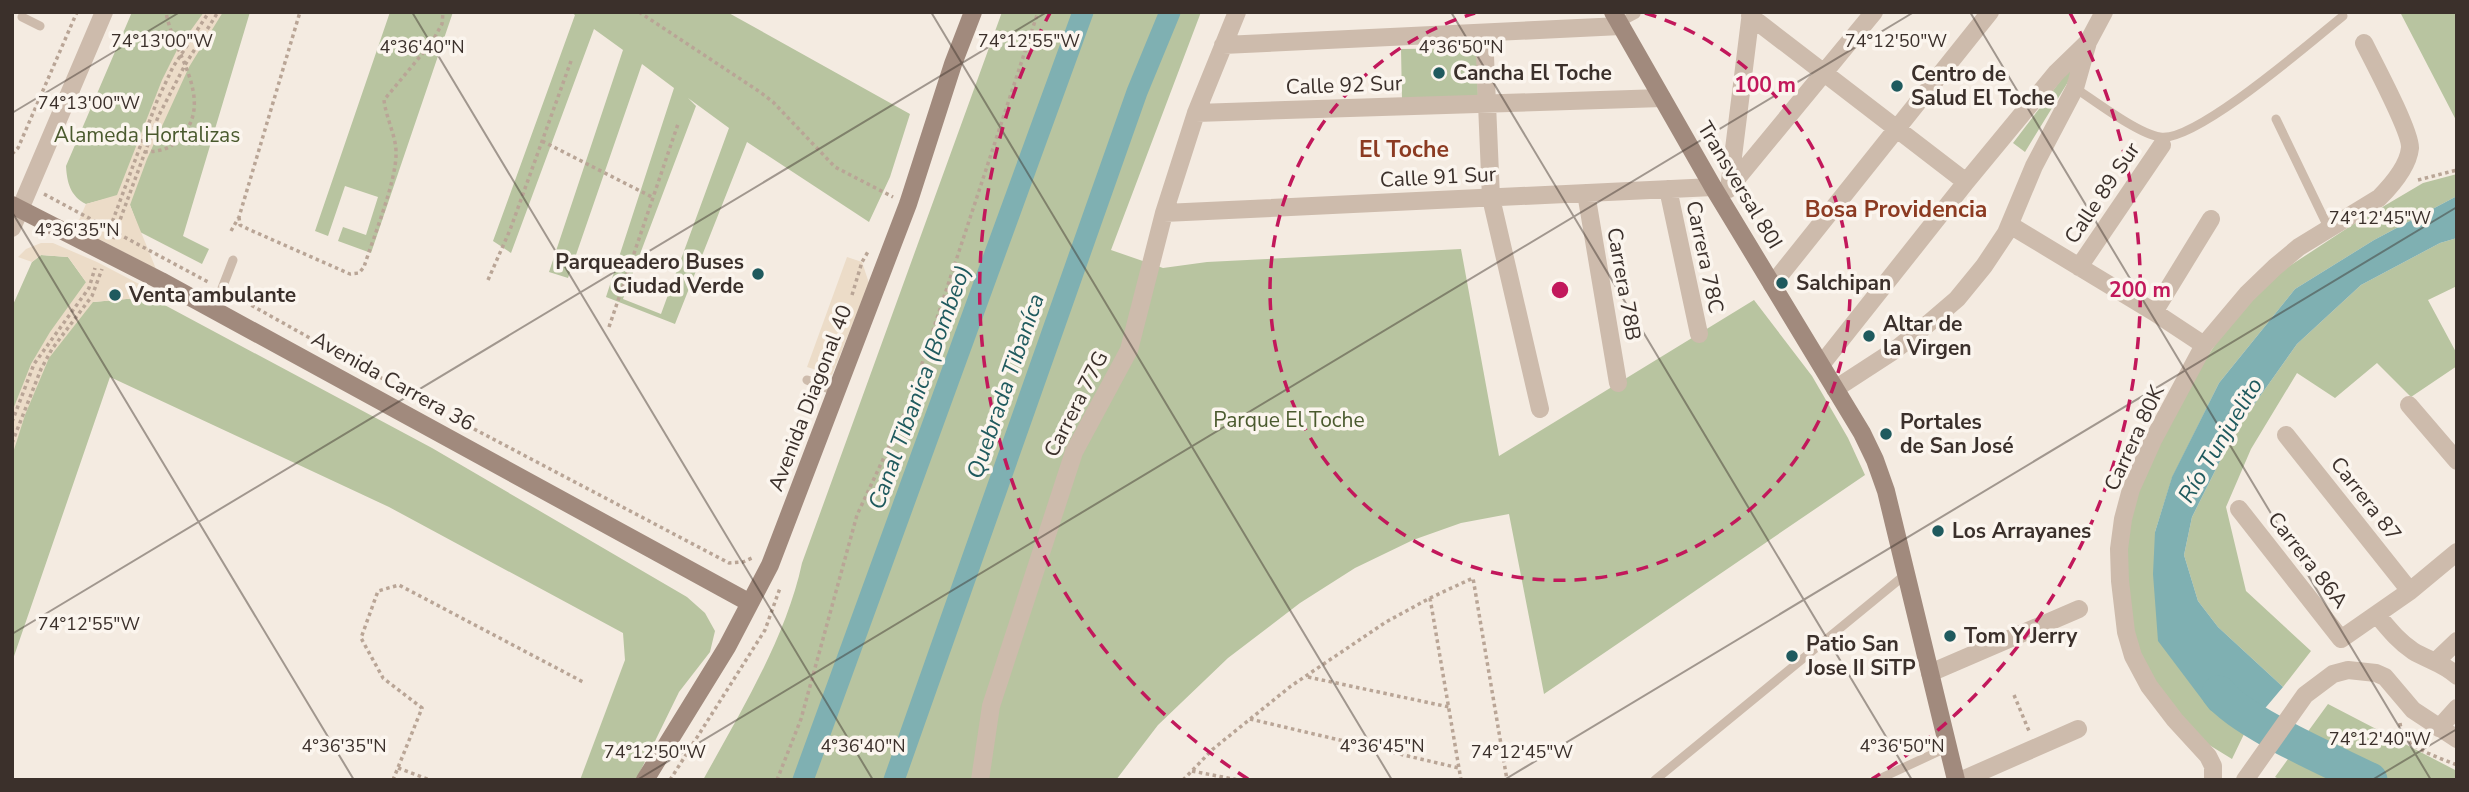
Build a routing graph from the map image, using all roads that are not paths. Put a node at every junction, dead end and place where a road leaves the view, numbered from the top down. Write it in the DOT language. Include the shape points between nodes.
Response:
graph roads {
  1 [pos="104,12"];
  2 [pos="973,12"];
  3 [pos="1237,12"];
  4 [pos="1874,12"];
  5 [pos="1990,12"];
  6 [pos="1636,14"];
  7 [pos="1752,14"];
  8 [pos="2099,15"];
  9 [pos="2343,16"];
  10 [pos="22,17"];
  11 [pos="1618,20"];
  12 [pos="40,26"];
  13 [pos="1484,33"];
  14 [pos="2088,42"];
  15 [pos="2364,43"];
  16 [pos="1223,45"];
  17 [pos="1824,73"];
  18 [pos="2075,88"];
  19 [pos="1662,98"];
  20 [pos="1487,104"];
  21 [pos="1196,113"];
  22 [pos="2276,119"];
  23 [pos="1897,129"];
  24 [pos="2162,145"];
  25 [pos="1966,182"];
  26 [pos="1721,188"];
  27 [pos="1668,189"];
  28 [pos="1586,193"];
  29 [pos="1491,198"];
  30 [pos="17,207"];
  31 [pos="1164,213"];
  32 [pos="2211,219"];
  33 [pos="2010,225"];
  34 [pos="12,228"];
  35 [pos="2329,229"];
  36 [pos="233,260"];
  37 [pos="2079,267"];
  38 [pos="1772,285"];
  39 [pos="214,309"];
  40 [pos="2154,312"];
  41 [pos="1699,334"];
  42 [pos="2204,345"];
  43 [pos="1821,365"];
  44 [pos="807,380"];
  45 [pos="1618,383"];
  46 [pos="1835,389"];
  47 [pos="837,392"];
  48 [pos="2409,405"];
  49 [pos="1540,410"];
  50 [pos="2286,435"];
  51 [pos="2457,461"];
  52 [pos="2239,509"];
  53 [pos="2457,552"];
  54 [pos="1906,574"];
  55 [pos="2410,591"];
  56 [pos="750,603"];
  57 [pos="2079,609"];
  58 [pos="2377,615"];
  59 [pos="2457,641"];
  60 [pos="2435,662"];
  61 [pos="1930,673"];
  62 [pos="2457,676"];
  63 [pos="2457,708"];
  64 [pos="2439,728"];
  65 [pos="2078,729"];
  66 [pos="2457,740"];
  67 [pos="1948,747"];
  68 [pos="1883,778"];
  69 [pos="645,780"];
  70 [pos="980,780"];
  71 [pos="1655,780"];
  72 [pos="1959,780"];
  73 [pos="2213,780"];
  74 [pos="2245,780"];
  1 -- 30 [label="street" via="31,188"];
  2 -- 47 [label="main road, Avenida Diagonal 40"];
  3 -- 16 [label="street, Carrera 77G"];
  4 -- 17 [label="street"];
  5 -- 23 [label="street"];
  6 -- 11 [label="lane"];
  7 -- 17 [label="street"];
  7 -- 26 [label="street"];
  8 -- 14 [label="street"];
  9 -- 18 [label="lane" via="2242,97 2176,136 2146,133"];
  10 -- 12 [label="lane"];
  11 -- 13 [label="street"];
  11 -- 19 [label="main road, Transversal 80I"];
  13 -- 16 [label="street"];
  13 -- 20 [label="street"];
  14 -- 18 [label="street"];
  14 -- 25 [label="street" via="2056,73"];
  15 -- 35 [label="street, Carrera 80K" via="2410,142 2406,162 2389,188"];
  16 -- 21 [label="street, Carrera 77G"];
  17 -- 23 [label="street"];
  17 -- 26 [label="street"];
  18 -- 33 [label="street" via="2034,166"];
  19 -- 20 [label="street, Calle 92 Sur"];
  19 -- 26 [label="main road, Transversal 80I"];
  20 -- 21 [label="street, Calle 92 Sur"];
  20 -- 29 [label="street"];
  21 -- 31 [label="street, Carrera 77G"];
  22 -- 35 [label="lane"];
  23 -- 25 [label="street"];
  23 -- 38 [label="street"];
  24 -- 37 [label="street, Calle 89 Sur"];
  25 -- 43 [label="street"];
  26 -- 27 [label="street, Calle 91 Sur"];
  26 -- 38 [label="main road, Transversal 80I" via="1726,209"];
  27 -- 28 [label="street, Calle 91 Sur"];
  27 -- 41 [label="street, Carrera 78C"];
  28 -- 29 [label="street, Calle 91 Sur"];
  28 -- 45 [label="street, Carrera 78B"];
  29 -- 31 [label="street, Calle 91 Sur"];
  29 -- 49 [label="street"];
  30 -- 34 [label="street"];
  30 -- 39 [label="main road, Avenida Carrera 36"];
  31 -- 70 [label="street, Carrera 77G" via="1129,350 1074,452 995,694"];
  32 -- 40 [label="street"];
  33 -- 37 [label="street"];
  33 -- 46 [label="street" via="1957,299 1895,350"];
  35 -- 42 [label="street, Carrera 80K" via="2275,267"];
  36 -- 39 [label="lane"];
  37 -- 40 [label="street"];
  38 -- 43 [label="main road, Transversal 80I"];
  39 -- 56 [label="main road, Avenida Carrera 36"];
  40 -- 42 [label="street"];
  42 -- 73 [label="street, Carrera 80K" via="2132,489 2119,549 2126,632 2133,656 2149,686 2208,756"];
  43 -- 46 [label="main road, Transversal 80I"];
  44 -- 47 [label="lane"];
  46 -- 54 [label="main road, Transversal 80I" via="1869,447 1886,491"];
  47 -- 56 [label="main road, Avenida Diagonal 40" via="770,565"];
  48 -- 51 [label="street"];
  50 -- 55 [label="street, Carrera 87"];
  52 -- 58 [label="street, Carrera 86A" via="2341,639"];
  53 -- 55 [label="street"];
  54 -- 61 [label="main road, Transversal 80I"];
  54 -- 71 [label="lane"];
  55 -- 58 [label="street"];
  56 -- 69 [label="main road, Avenida Diagonal 40"];
  57 -- 61 [label="street"];
  58 -- 60 [label="street, Carrera 86A" via="2393,635"];
  59 -- 60 [label="street"];
  60 -- 62 [label="street, Carrera 86A"];
  61 -- 67 [label="main road, Transversal 80I"];
  63 -- 64 [label="street"];
  64 -- 66 [label="street"];
  64 -- 74 [label="street" via="2413,710 2385,677 2348,670 2333,674 2305,695"];
  65 -- 72 [label="street"];
  67 -- 68 [label="lane"];
  67 -- 72 [label="main road, Transversal 80I"];
}
